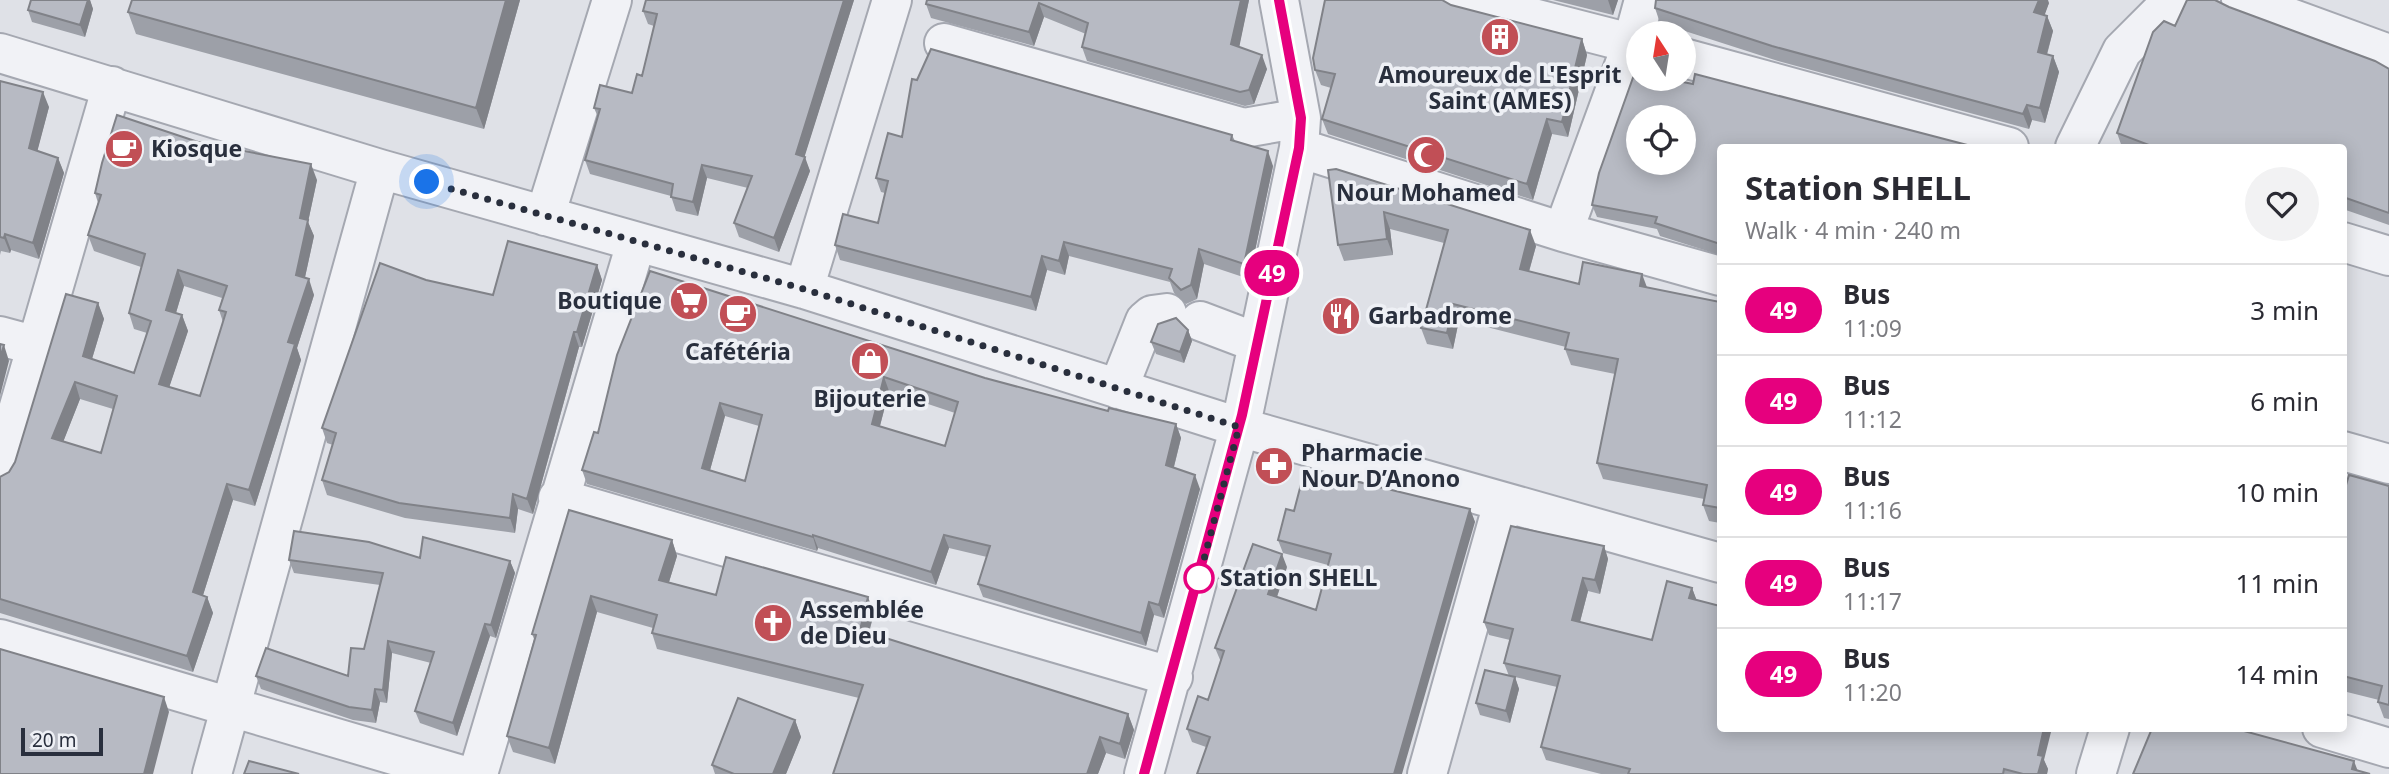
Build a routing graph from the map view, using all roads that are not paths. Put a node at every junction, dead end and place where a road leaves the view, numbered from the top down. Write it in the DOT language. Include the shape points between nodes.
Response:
graph roads {
  1 [pos="612,0"];
  2 [pos="892,0"];
  3 [pos="1279,0"];
  4 [pos="1463,0"];
  5 [pos="1644,0"];
  6 [pos="2173,0"];
  7 [pos="2241,0"];
  8 [pos="1640,21"];
  9 [pos="1626,42"];
  10 [pos="944,43"];
  11 [pos="0,53"];
  12 [pos="2389,54"];
  13 [pos="1696,61"];
  14 [pos="1626,68"];
  15 [pos="112,86"];
  16 [pos="1300,133"];
  17 [pos="1998,144"];
  18 [pos="2076,144"];
  19 [pos="380,169"];
  20 [pos="545,216"];
  21 [pos="1563,232"];
  22 [pos="636,243"];
  23 [pos="2347,243"];
  24 [pos="2389,256"];
  25 [pos="1717,275"];
  26 [pos="804,289"];
  27 [pos="0,336"];
  28 [pos="1258,343"];
  29 [pos="37,346"];
  30 [pos="1118,389"];
  31 [pos="1239,427"];
  32 [pos="2347,452"];
  33 [pos="2389,464"];
  34 [pos="0,472"];
  35 [pos="558,498"];
  36 [pos="1503,503"];
  37 [pos="1717,562"];
  38 [pos="0,639"];
  39 [pos="1173,677"];
  40 [pos="230,707"];
  41 [pos="2109,732"];
  42 [pos="2330,732"];
  43 [pos="2377,755"];
  44 [pos="212,774"];
  45 [pos="458,774"];
  46 [pos="478,774"];
  47 [pos="1144,774"];
  48 [pos="1427,774"];
  49 [pos="2096,774"];
  1 -- 20 [label="street"];
  2 -- 26 [label="street"];
  3 -- 16 [label="street"];
  4 -- 9 [label="street"];
  5 -- 8 [label="street"];
  6 -- 18 [label="street" via="2122,51"];
  7 -- 12 [label="street"];
  10 -- 16 [label="street" via="1244,128"];
  11 -- 15 [label="street"];
  13 -- 17 [label="street"];
  14 -- 21 [label="street"];
  15 -- 19 [label="street"];
  15 -- 29 [label="street"];
  16 -- 21 [label="street"];
  16 -- 28 [label="street"];
  19 -- 20 [label="street"];
  19 -- 40 [label="street"];
  20 -- 22 [label="street"];
  21 -- 25 [label="street"];
  22 -- 26 [label="street"];
  22 -- 35 [label="street"];
  23 -- 24 [label="street"];
  26 -- 30 [label="street"];
  27 -- 29 [label="street"];
  28 -- 30 [label="street" via="1183,317 1152,315 1144,321"];
  28 -- 31 [label="street"];
  29 -- 34 [label="street"];
  30 -- 31 [label="street"];
  31 -- 36 [label="street"];
  31 -- 39 [label="street"];
  32 -- 33 [label="street"];
  35 -- 39 [label="street"];
  35 -- 46 [label="street"];
  36 -- 37 [label="street"];
  36 -- 48 [label="street"];
  38 -- 40 [label="street"];
  39 -- 47 [label="street"];
  40 -- 44 [label="street"];
  40 -- 45 [label="street"];
  41 -- 49 [label="street"];
  42 -- 43 [label="street"];
}
